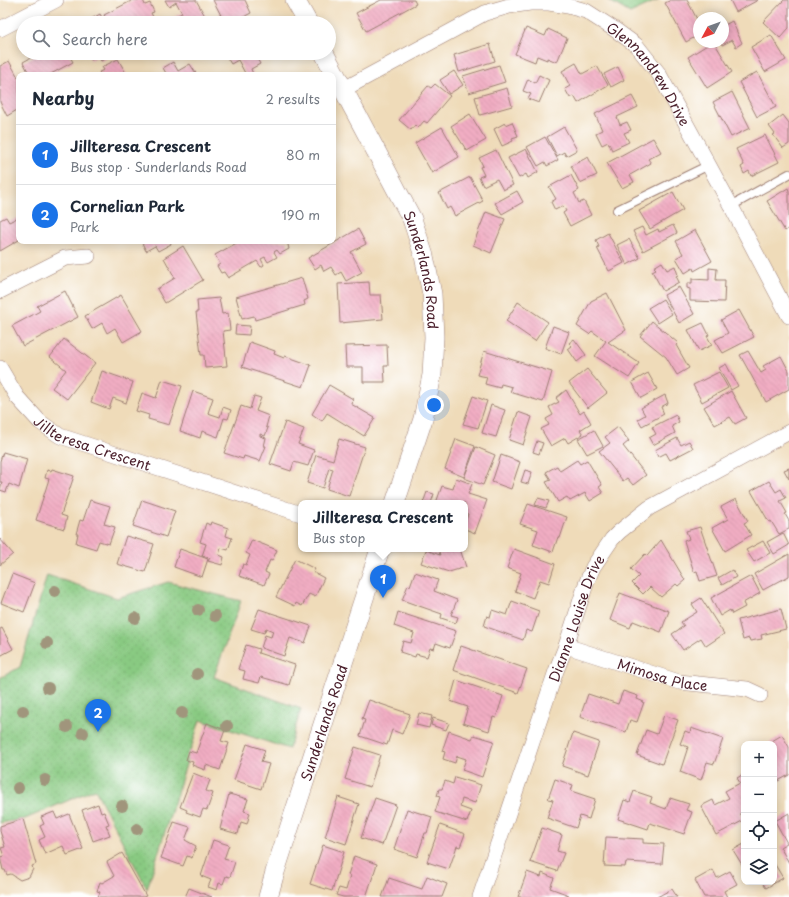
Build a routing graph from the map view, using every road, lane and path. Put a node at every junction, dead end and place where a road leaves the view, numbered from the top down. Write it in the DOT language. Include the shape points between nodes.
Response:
graph roads {
  1 [pos="56,0"];
  2 [pos="296,0"];
  3 [pos="530,2"];
  4 [pos="25,16"];
  5 [pos="304,16"];
  6 [pos="16,21"];
  7 [pos="0,29"];
  8 [pos="328,60"];
  9 [pos="335,72"];
  10 [pos="336,75"];
  11 [pos="344,89"];
  12 [pos="709,165"];
  13 [pos="789,174"];
  14 [pos="731,206"];
  15 [pos="616,210"];
  16 [pos="88,256"];
  17 [pos="0,291"];
  18 [pos="789,316"];
  19 [pos="0,368"];
  20 [pos="789,432"];
  21 [pos="396,500"];
  22 [pos="298,513"];
  23 [pos="379,552"];
  24 [pos="566,646"];
  25 [pos="760,695"];
  26 [pos="268,897"];
  27 [pos="480,897"];
  1 -- 4 [label="street"];
  2 -- 5 [label="street"];
  3 -- 11 [label="street, Glennandrew Drive" via="485,12"];
  3 -- 12 [label="street, Glennandrew Drive" via="562,5 586,11 636,45 659,74"];
  6 -- 7 [label="street"];
  8 -- 9 [label="street, Sunderlands Road"];
  10 -- 11 [label="street, Sunderlands Road"];
  11 -- 21 [label="street, Sunderlands Road" via="412,218 432,294 432,375 423,419"];
  12 -- 14 [label="street, Glennandrew Drive"];
  12 -- 15 [label="lane"];
  13 -- 14 [label="lane"];
  14 -- 18 [label="street, Glennandrew Drive"];
  16 -- 17 [label="street" via="65,258"];
  19 -- 22 [label="street, Jillteresa Crescent" via="17,397 40,422 60,436"];
  20 -- 24 [label="street, Dianne Louise Drive" via="650,508 619,532 593,566"];
  23 -- 26 [label="street, Sunderlands Road"];
  24 -- 25 [label="street, Mimosa Place" via="679,682 747,689"];
  24 -- 27 [label="street, Dianne Louise Drive"];
}
